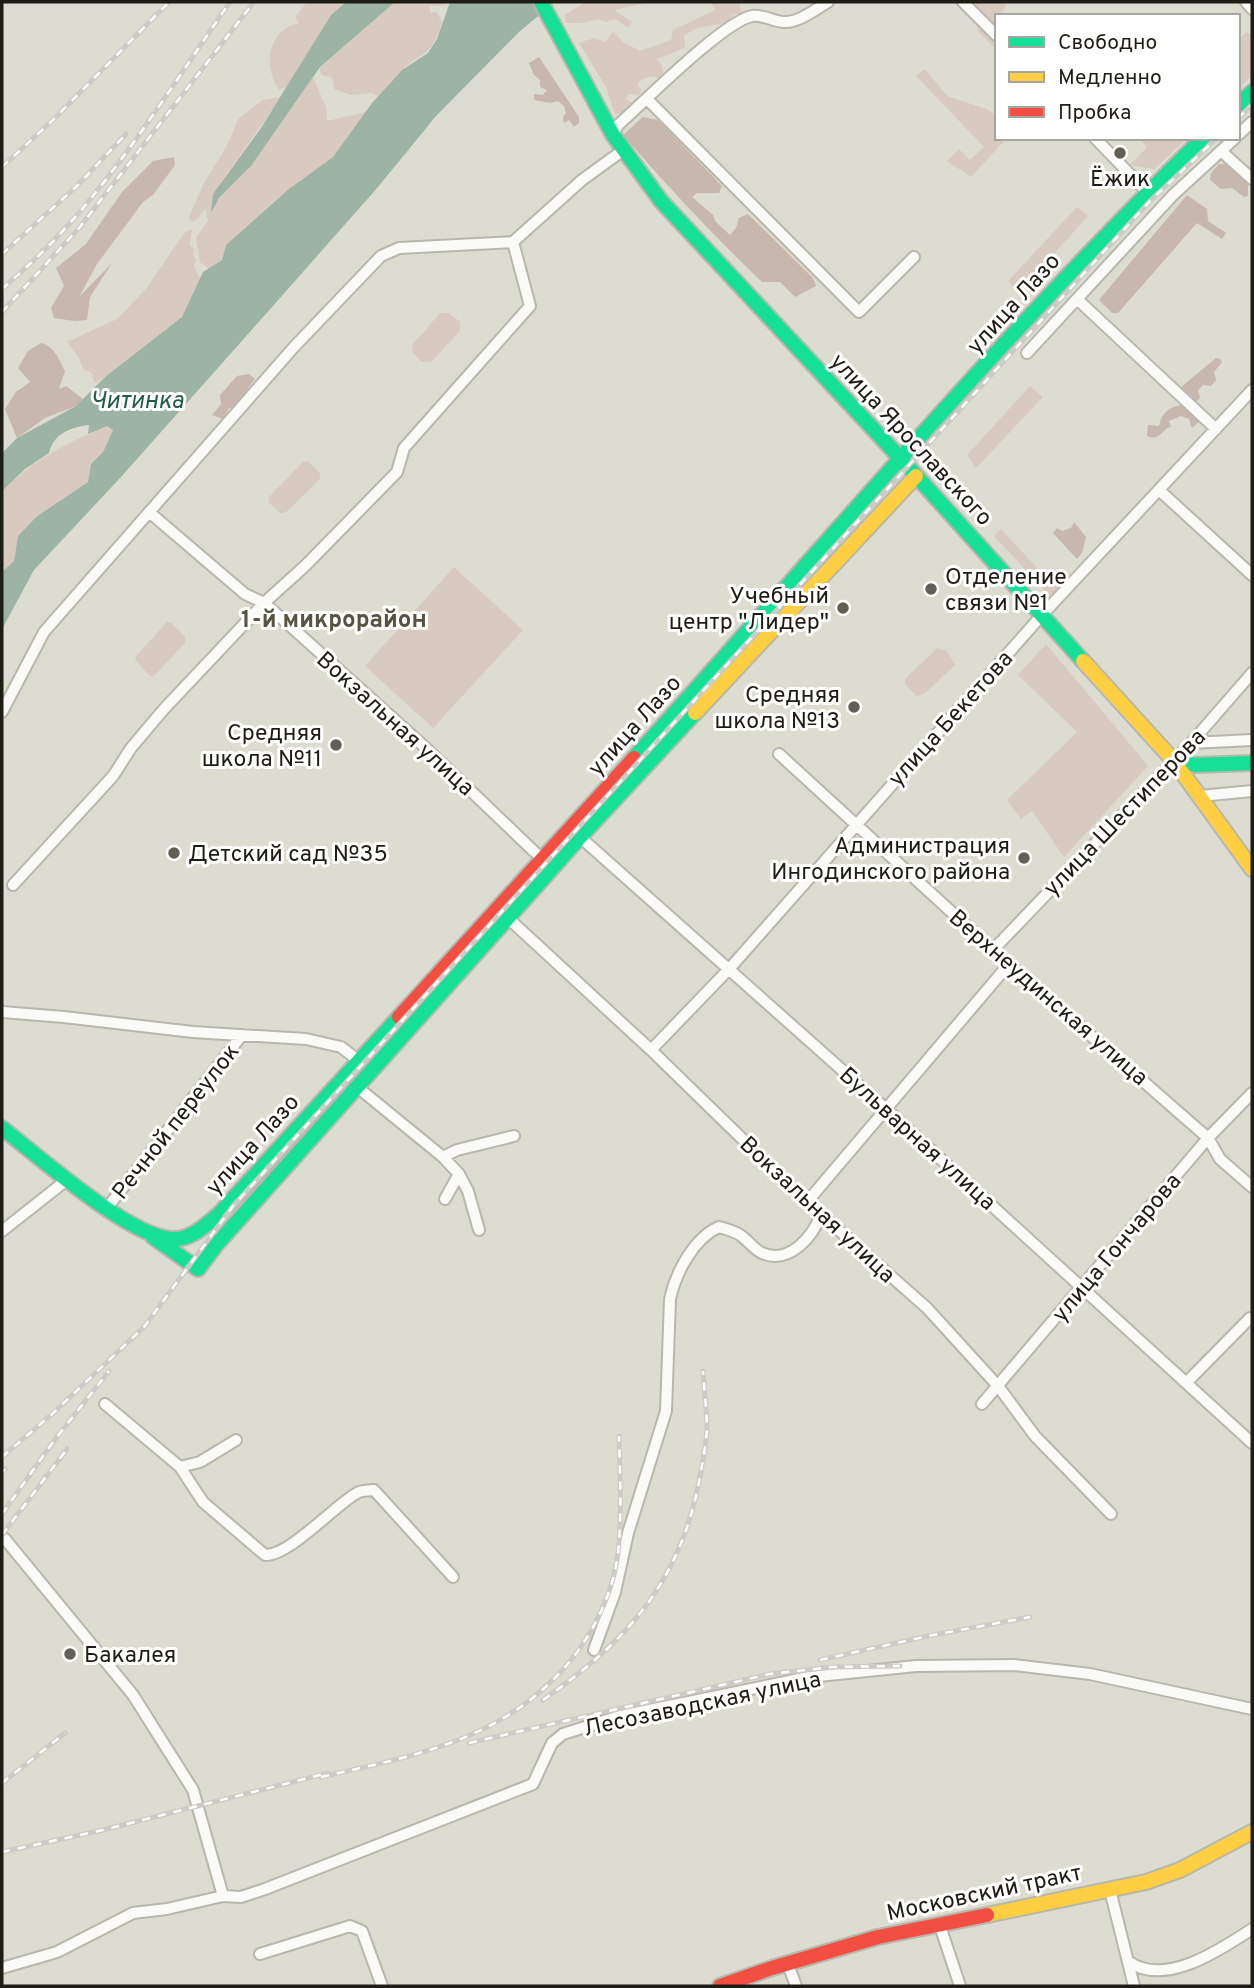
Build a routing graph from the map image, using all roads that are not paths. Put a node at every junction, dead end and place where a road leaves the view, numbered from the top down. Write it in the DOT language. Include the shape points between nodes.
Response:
graph roads {
  1 [pos="541,2"];
  2 [pos="828,2"];
  3 [pos="963,2"];
  4 [pos="1246,2"];
  5 [pos="1252,9"];
  6 [pos="995,34"];
  7 [pos="648,99"];
  8 [pos="613,135"];
  9 [pos="1097,140"];
  10 [pos="1201,140"];
  11 [pos="1234,140"];
  12 [pos="622,151"];
  13 [pos="1221,152"];
  14 [pos="1252,179"];
  15 [pos="1147,192"];
  16 [pos="513,242"];
  17 [pos="914,257"];
  18 [pos="1077,299"];
  19 [pos="1027,353"];
  20 [pos="1252,390"];
  21 [pos="1216,429"];
  22 [pos="901,459"];
  23 [pos="916,476"];
  24 [pos="1159,490"];
  25 [pos="149,512"];
  26 [pos="1252,575"];
  27 [pos="264,603"];
  28 [pos="1042,615"];
  29 [pos="1252,673"];
  30 [pos="2,712"];
  31 [pos="1252,740"];
  32 [pos="1191,743"];
  33 [pos="779,754"];
  34 [pos="1173,760"];
  35 [pos="1252,763"];
  36 [pos="1252,791"];
  37 [pos="1199,796"];
  38 [pos="854,825"];
  39 [pos="580,837"];
  40 [pos="543,860"];
  41 [pos="1252,870"];
  42 [pos="13,885"];
  43 [pos="509,919"];
  44 [pos="993,950"];
  45 [pos="1009,964"];
  46 [pos="730,968"];
  47 [pos="2,1012"];
  48 [pos="242,1035"];
  49 [pos="651,1050"];
  50 [pos="359,1061"];
  51 [pos="356,1086"];
  52 [pos="1252,1093"];
  53 [pos="886,1108"];
  54 [pos="2,1128"];
  55 [pos="514,1136"];
  56 [pos="1208,1138"];
  57 [pos="443,1157"];
  58 [pos="459,1174"];
  59 [pos="68,1179"];
  60 [pos="1252,1187"];
  61 [pos="445,1199"];
  62 [pos="807,1202"];
  63 [pos="107,1208"];
  64 [pos="821,1214"];
  65 [pos="2,1230"];
  66 [pos="479,1230"];
  67 [pos="145,1232"];
  68 [pos="1081,1288"];
  69 [pos="1250,1318"];
  70 [pos="1186,1383"];
  71 [pos="998,1386"];
  72 [pos="105,1404"];
  73 [pos="982,1405"];
  74 [pos="236,1440"];
  75 [pos="1252,1443"];
  76 [pos="180,1467"];
  77 [pos="1111,1514"];
  78 [pos="5,1539"];
  79 [pos="453,1577"];
  80 [pos="594,1650"];
  81 [pos="1252,1709"];
  82 [pos="1252,1832"];
  83 [pos="1110,1890"];
  84 [pos="223,1896"];
  85 [pos="939,1923"];
  86 [pos="1252,1929"];
  87 [pos="260,1954"];
  88 [pos="1128,1961"];
  89 [pos="788,1964"];
  90 [pos="2,1968"];
  91 [pos="382,1986"];
  92 [pos="720,1986"];
  93 [pos="796,1986"];
  94 [pos="960,1986"];
  95 [pos="1135,1986"];
  1 -- 8 [label="main road, улица Ярославского"];
  2 -- 7 [label="street" via="785,22 752,16 729,29"];
  3 -- 6 [label="street"];
  4 -- 5 [label="street"];
  7 -- 8 [label="street"];
  7 -- 17 [label="street" via="859,312"];
  8 -- 12 [label="main road, улица Ярославского"];
  9 -- 15 [label="street"];
  10 -- 15 [label="main road, улица Лазо"];
  11 -- 13 [label="street"];
  12 -- 16 [label="street"];
  12 -- 22 [label="main road, улица Ярославского" via="661,201"];
  13 -- 14 [label="street"];
  13 -- 18 [label="street" via="1173,195"];
  15 -- 22 [label="main road, улица Лазо"];
  16 -- 25 [label="street" via="399,248 381,256"];
  16 -- 27 [label="street" via="530,306 404,448 397,472"];
  18 -- 19 [label="street"];
  18 -- 21 [label="street"];
  20 -- 21 [label="street, улица Бекетова"];
  21 -- 24 [label="street, улица Бекетова"];
  22 -- 23 [label="main road, улица Ярославского"];
  22 -- 40 [label="main road, улица Лазо"];
  23 -- 28 [label="main road, улица Ярославского"];
  23 -- 39 [label="main road, улица Лазо"];
  24 -- 26 [label="street"];
  24 -- 28 [label="street, улица Бекетова"];
  25 -- 27 [label="street, Вокзальная улица" via="245,594"];
  25 -- 30 [label="street" via="44,632"];
  27 -- 40 [label="street, Вокзальная улица"];
  27 -- 42 [label="street" via="164,709 113,776"];
  28 -- 34 [label="main road, улица Ярославского"];
  28 -- 38 [label="street, улица Бекетова"];
  29 -- 32 [label="street, улица Шестиперова"];
  31 -- 32 [label="street"];
  32 -- 34 [label="street, улица Шестиперова"];
  33 -- 38 [label="street, Верхнеудинская улица"];
  34 -- 35 [label="main road" via="1196,765"];
  34 -- 37 [label="main road, улица Ярославского"];
  34 -- 44 [label="street, улица Шестиперова"];
  36 -- 37 [label="street"];
  37 -- 41 [label="main road, улица Ярославского"];
  38 -- 44 [label="street, Верхнеудинская улица"];
  38 -- 46 [label="street, улица Бекетова"];
  39 -- 43 [label="main road, улица Лазо"];
  39 -- 46 [label="street, Бульварная улица"];
  40 -- 50 [label="main road, улица Лазо"];
  43 -- 49 [label="street, Вокзальная улица"];
  43 -- 51 [label="main road, улица Лазо"];
  44 -- 45 [label="street, Верхнеудинская улица"];
  45 -- 53 [label="street"];
  45 -- 56 [label="street, Верхнеудинская улица"];
  46 -- 49 [label="street, улица Бекетова"];
  46 -- 53 [label="street, Бульварная улица"];
  47 -- 48 [label="street"];
  48 -- 50 [label="street" via="330,1044"];
  48 -- 63 [label="street, Речной переулок"];
  49 -- 62 [label="street, Вокзальная улица"];
  50 -- 67 [label="main road, улица Лазо" via="201,1230 172,1239"];
  51 -- 57 [label="street"];
  51 -- 67 [label="main road, улица Лазо" via="198,1269"];
  52 -- 56 [label="street, улица Гончарова"];
  53 -- 62 [label="street"];
  53 -- 68 [label="street, Бульварная улица"];
  54 -- 59 [label="main road, улица Лазо"];
  55 -- 57 [label="street"];
  56 -- 60 [label="street, Верхнеудинская улица" via="1220,1159"];
  56 -- 68 [label="street, улица Гончарова"];
  57 -- 58 [label="street"];
  58 -- 61 [label="street"];
  58 -- 66 [label="street"];
  59 -- 63 [label="main road, улица Лазо"];
  59 -- 65 [label="street"];
  62 -- 64 [label="street, Вокзальная улица"];
  63 -- 67 [label="main road, улица Лазо"];
  64 -- 71 [label="street, Вокзальная улица" via="926,1308"];
  64 -- 80 [label="street" via="807,1241 772,1256 719,1227 706,1233 673,1285 666,1410"];
  68 -- 70 [label="street, Бульварная улица"];
  68 -- 71 [label="street, улица Гончарова"];
  69 -- 70 [label="street"];
  70 -- 75 [label="street, Бульварная улица"];
  71 -- 73 [label="street, улица Гончарова"];
  71 -- 77 [label="street, Вокзальная улица" via="1035,1436"];
  72 -- 76 [label="street"];
  74 -- 76 [label="street" via="200,1462"];
  76 -- 79 [label="street" via="203,1502 265,1555 273,1556 359,1491 374,1490"];
  78 -- 84 [label="street" via="133,1695 193,1790"];
  81 -- 84 [label="street, Лесозаводская улица" via="1090,1674 1014,1665 916,1667 808,1677 620,1716 563,1734 552,1743 533,1784 265,1889"];
  82 -- 83 [label="main road, Московский тракт" via="1180,1870"];
  83 -- 85 [label="main road, Московский тракт"];
  83 -- 88 [label="street"];
  84 -- 90 [label="street, Лесозаводская улица" via="133,1913 57,1952"];
  85 -- 89 [label="main road, Московский тракт"];
  85 -- 94 [label="street"];
  86 -- 88 [label="street" via="1173,1972 1153,1974"];
  87 -- 91 [label="street" via="350,1926 362,1931"];
  88 -- 95 [label="street"];
  89 -- 92 [label="main road, Московский тракт"];
  89 -- 93 [label="street"];
}
